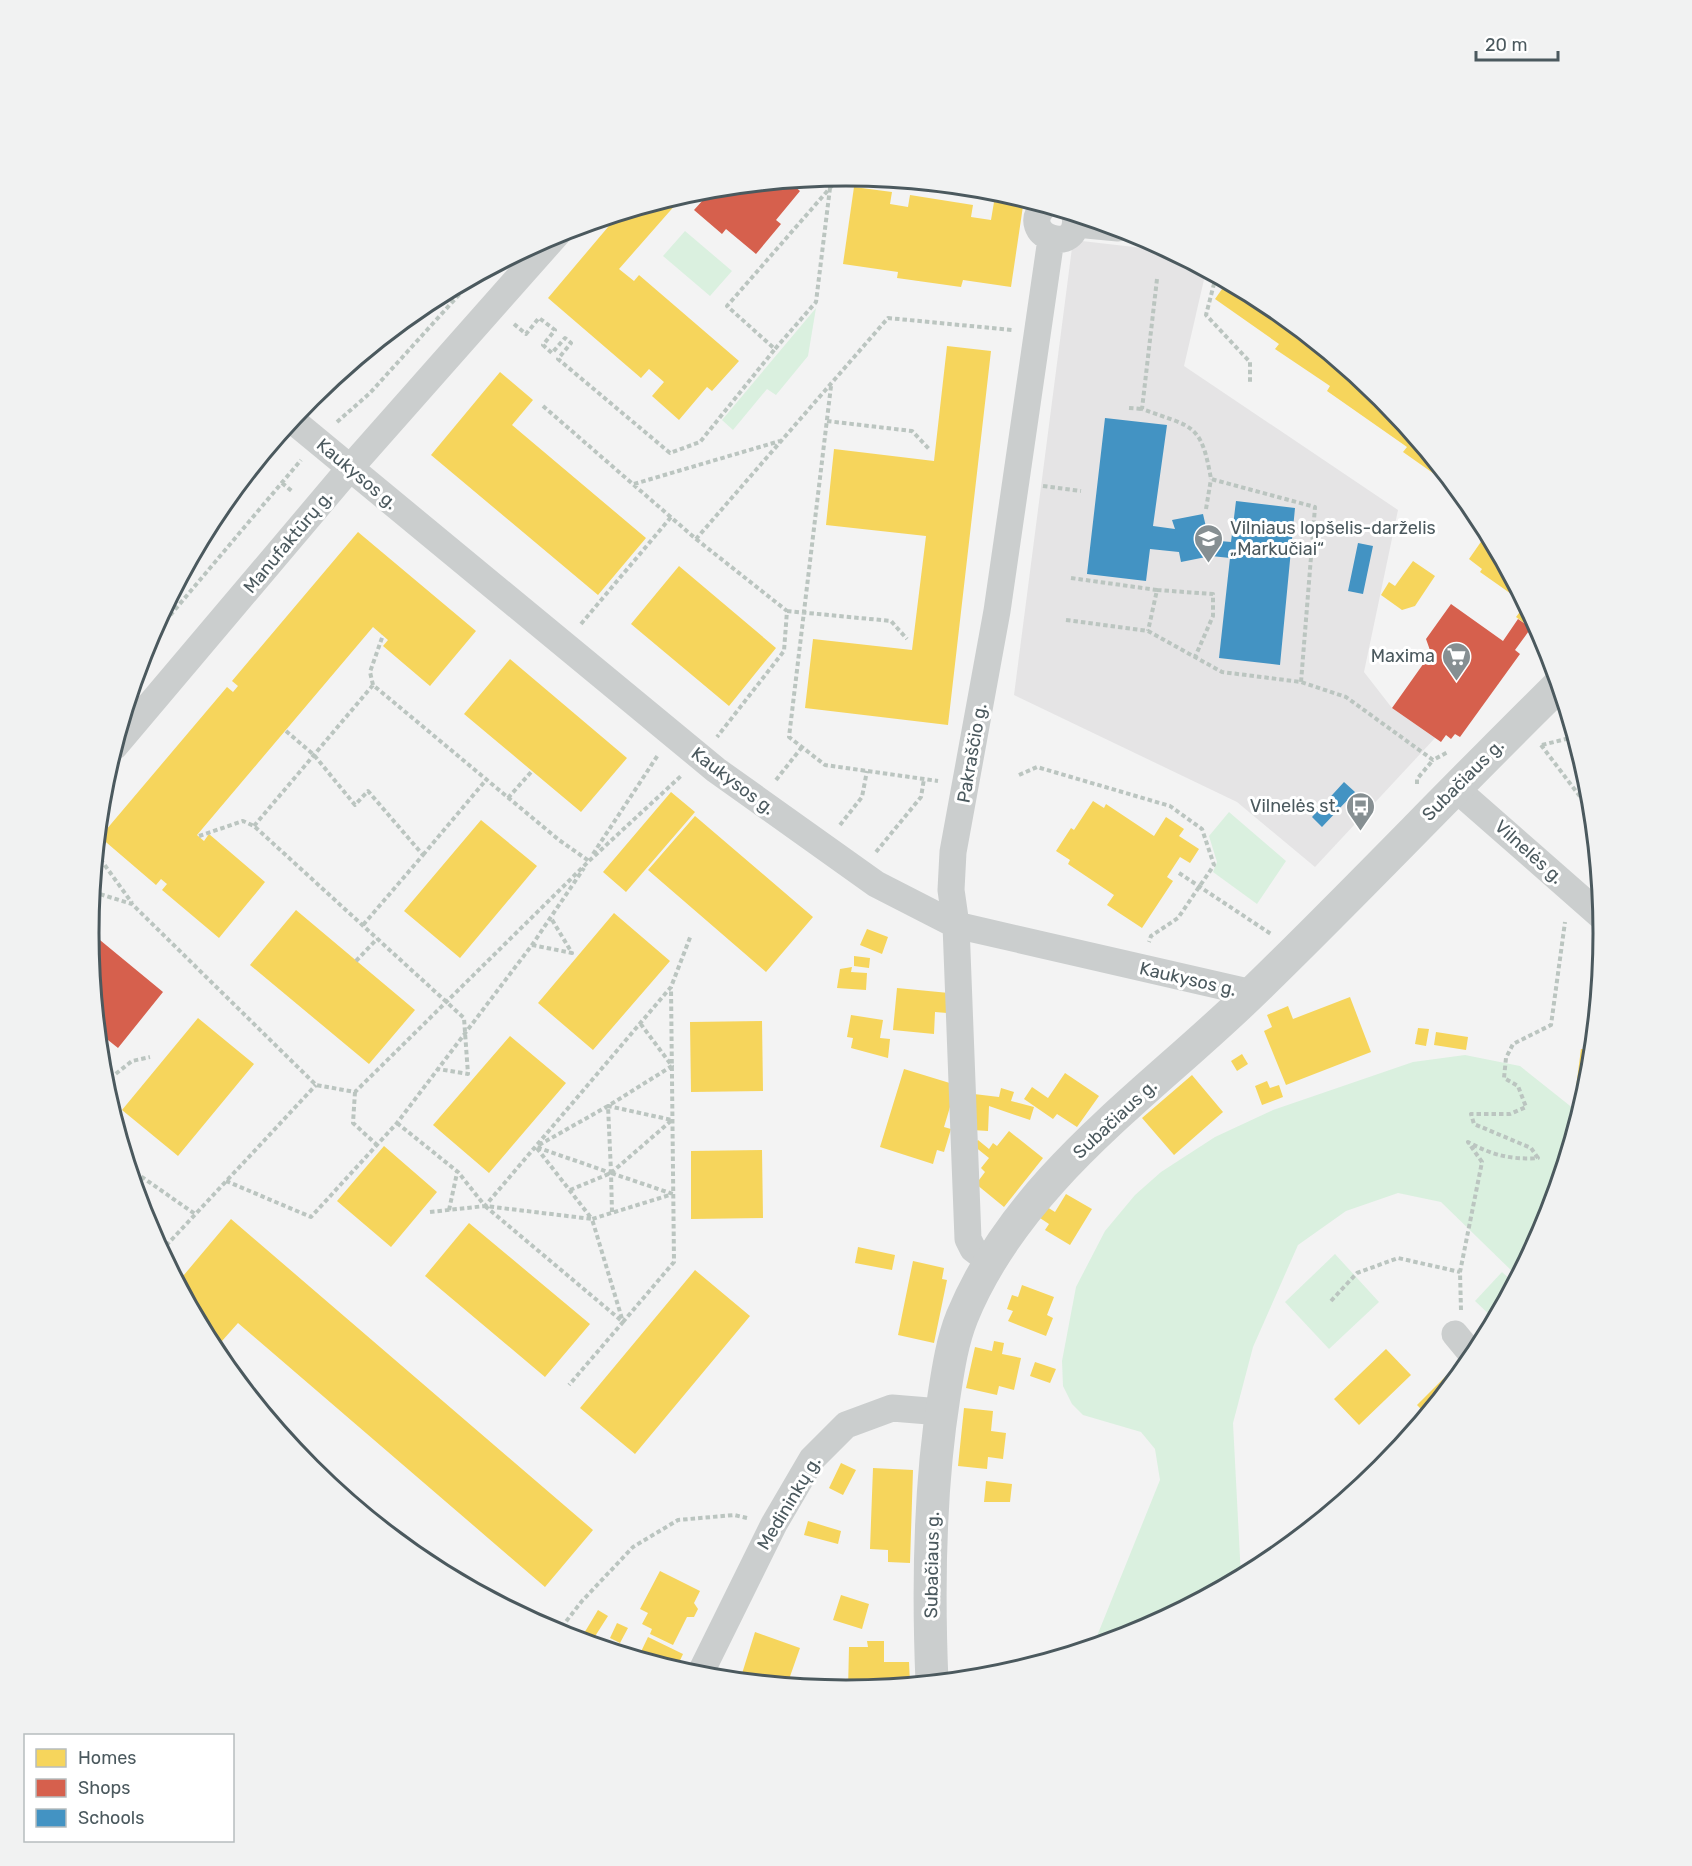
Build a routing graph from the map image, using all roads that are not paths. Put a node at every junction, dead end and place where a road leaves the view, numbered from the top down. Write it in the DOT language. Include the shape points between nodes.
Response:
graph roads {
  1 [pos="1040,211"];
  2 [pos="1074,222"];
  3 [pos="1051,239"];
  4 [pos="542,251"];
  5 [pos="298,425"];
  6 [pos="350,468"];
  7 [pos="1553,692"];
  8 [pos="126,733"];
  9 [pos="1466,777"];
  10 [pos="1592,909"];
  11 [pos="956,925"];
  12 [pos="1252,993"];
  13 [pos="989,1261"];
  14 [pos="1455,1334"];
  15 [pos="1467,1348"];
  16 [pos="941,1412"];
  17 [pos="704,1667"];
  18 [pos="932,1675"];
  1 -- 3 [label="street" via="1037,222"];
  2 -- 3 [label="street" via="1069,235"];
  3 -- 11 [label="street, Pakraščio g." via="997,611 953,852 951,891"];
  4 -- 6 [label="street, Manufaktūrų g."];
  5 -- 6 [label="street, Kaukysos g."];
  6 -- 8 [label="street, Manufaktūrų g."];
  6 -- 11 [label="street, Kaukysos g." via="701,758 859,872"];
  7 -- 9 [label="street, Subačiaus g."];
  9 -- 10 [label="street, Vilnelės g."];
  9 -- 12 [label="street, Subačiaus g."];
  11 -- 12 [label="street, Kaukysos g."];
  11 -- 13 [label="street, Pakraščio g." via="968,1239 973,1249"];
  12 -- 13 [label="street, Subačiaus g." via="1040,1191"];
  13 -- 16 [label="street, Subačiaus g." via="960,1320"];
  14 -- 15 [label="street"];
  16 -- 17 [label="street, Medininkų g." via="892,1408 846,1425 812,1459 774,1524"];
  16 -- 18 [label="street, Subačiaus g." via="932,1519"];
}
